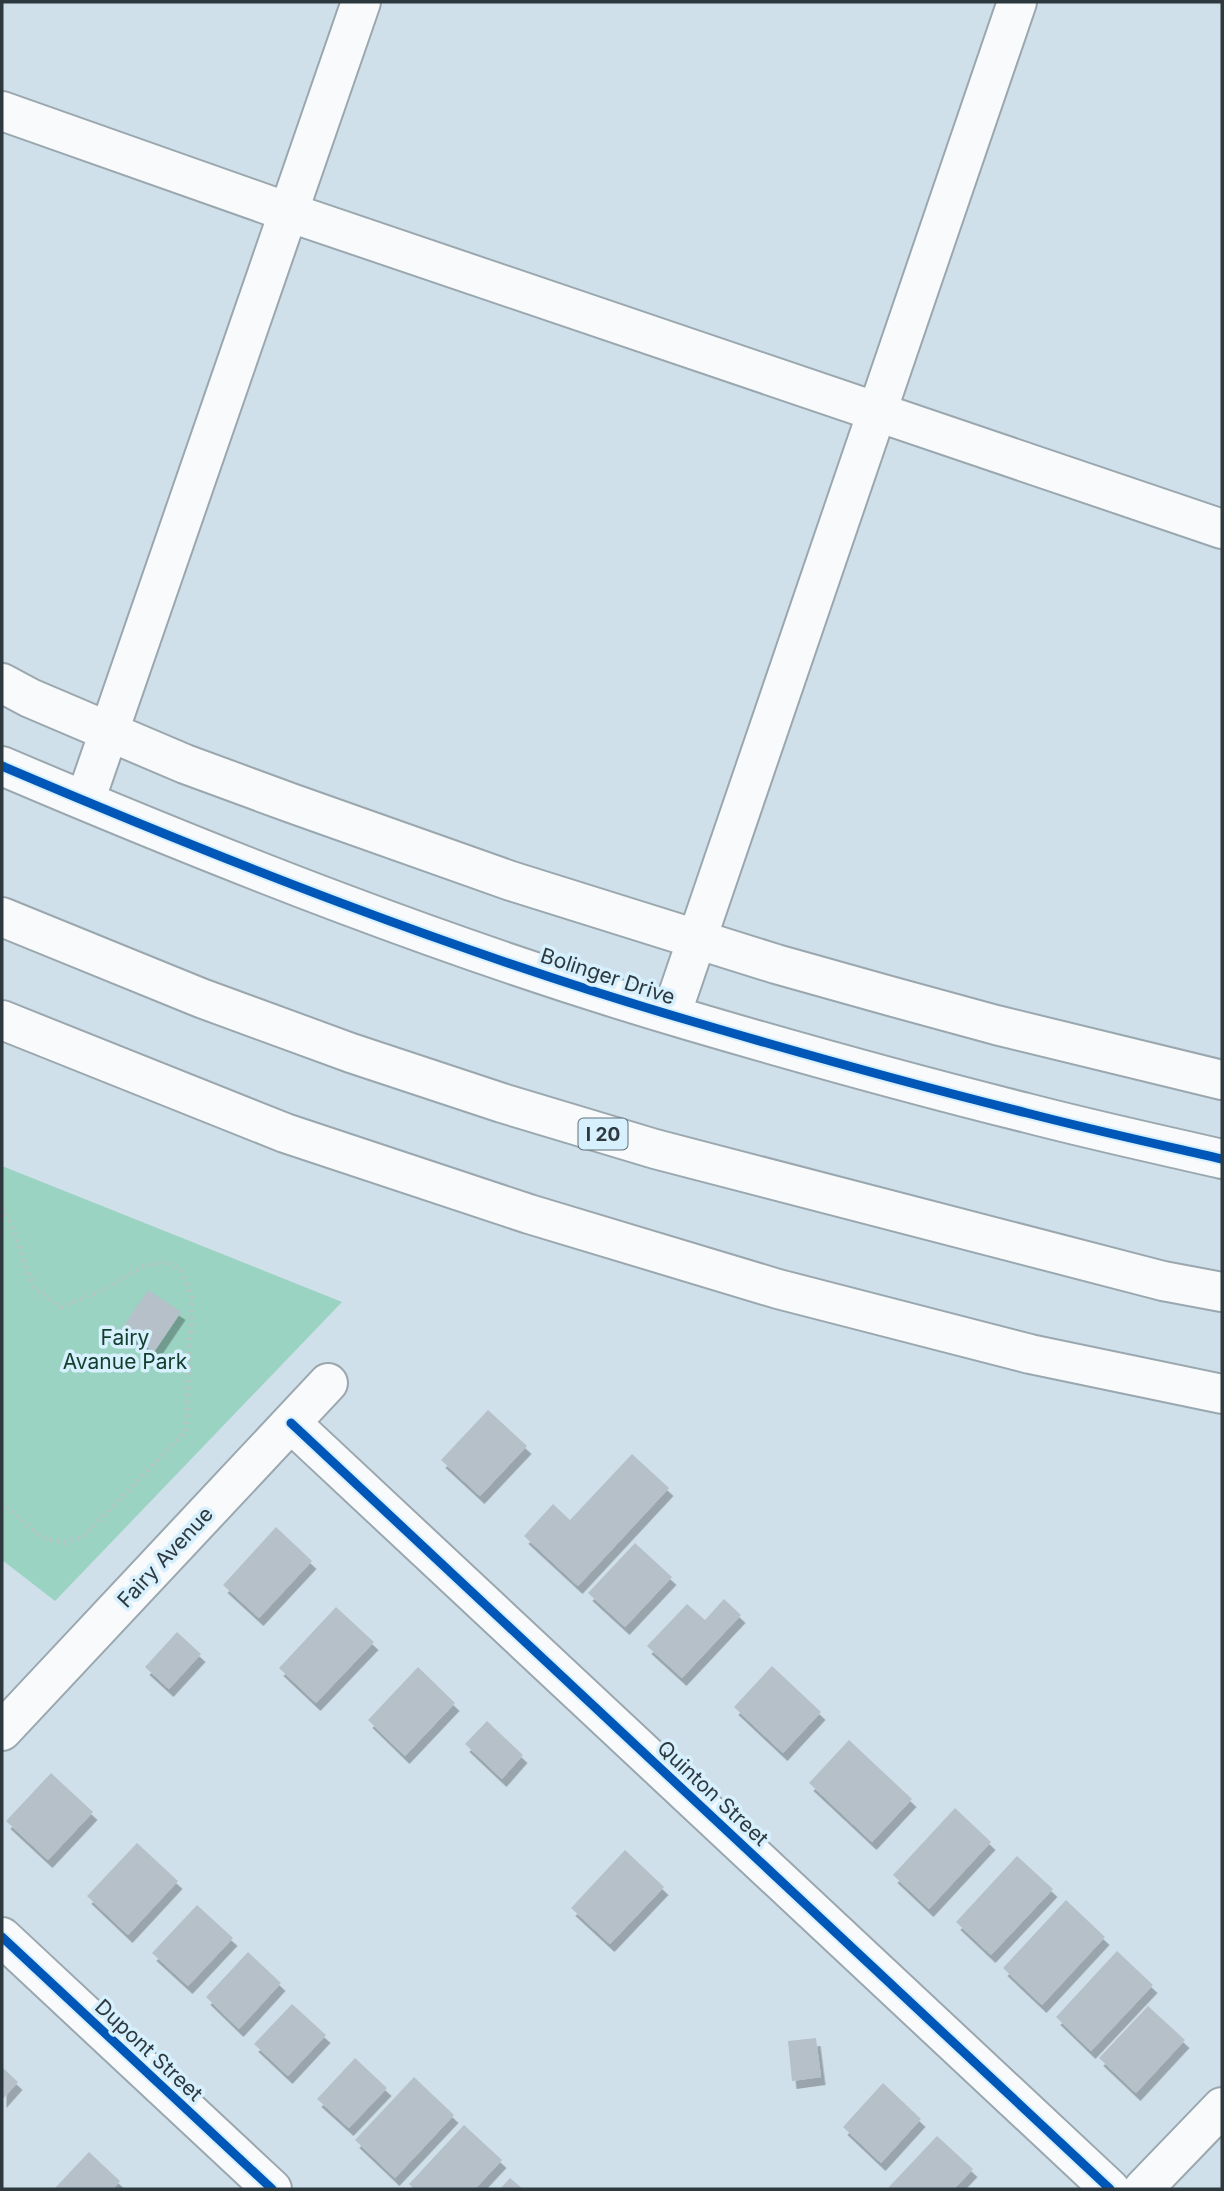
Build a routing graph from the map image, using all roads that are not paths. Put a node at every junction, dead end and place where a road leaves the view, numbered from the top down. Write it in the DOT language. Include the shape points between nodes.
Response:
graph roads {
  1 [pos="361,2"];
  2 [pos="1017,2"];
  3 [pos="2,111"];
  4 [pos="288,212"];
  5 [pos="877,411"];
  6 [pos="1222,529"];
  7 [pos="2,683"];
  8 [pos="109,732"];
  9 [pos="2,766"];
  10 [pos="85,801"];
  11 [pos="2,917"];
  12 [pos="696,937"];
  13 [pos="671,1014"];
  14 [pos="2,1020"];
  15 [pos="1222,1080"];
  16 [pos="1222,1159"];
  17 [pos="1222,1292"];
  18 [pos="328,1383"];
  19 [pos="1222,1394"];
  20 [pos="291,1423"];
  21 [pos="2,1731"];
  22 [pos="2,1937"];
  23 [pos="1222,2107"];
  24 [pos="272,2189"];
  25 [pos="1110,2189"];
  26 [pos="1143,2189"];
  1 -- 4 [label="main road"];
  2 -- 5 [label="main road"];
  3 -- 4 [label="main road"];
  4 -- 5 [label="main road"];
  4 -- 8 [label="main road"];
  5 -- 6 [label="main road"];
  5 -- 12 [label="main road"];
  7 -- 8 [label="main road"];
  8 -- 10 [label="main road"];
  8 -- 12 [label="main road" via="402,843"];
  9 -- 10 [label="main road, Bolinger Drive"];
  10 -- 13 [label="main road, Bolinger Drive" via="410,928"];
  11 -- 17 [label="main road, I 20" via="201,998 526,1110 655,1149"];
  12 -- 13 [label="main road"];
  12 -- 15 [label="main road" via="996,1025"];
  13 -- 16 [label="main road, Bolinger Drive" via="1028,1113"];
  14 -- 19 [label="main road" via="285,1133 529,1214 778,1289 1030,1354"];
  18 -- 20 [label="main road, Fairy Avenue"];
  20 -- 21 [label="main road, Fairy Avenue"];
  20 -- 25 [label="main road, Quinton Street"];
  22 -- 24 [label="main road, Dupont Street"];
  23 -- 26 [label="main road"];
}
